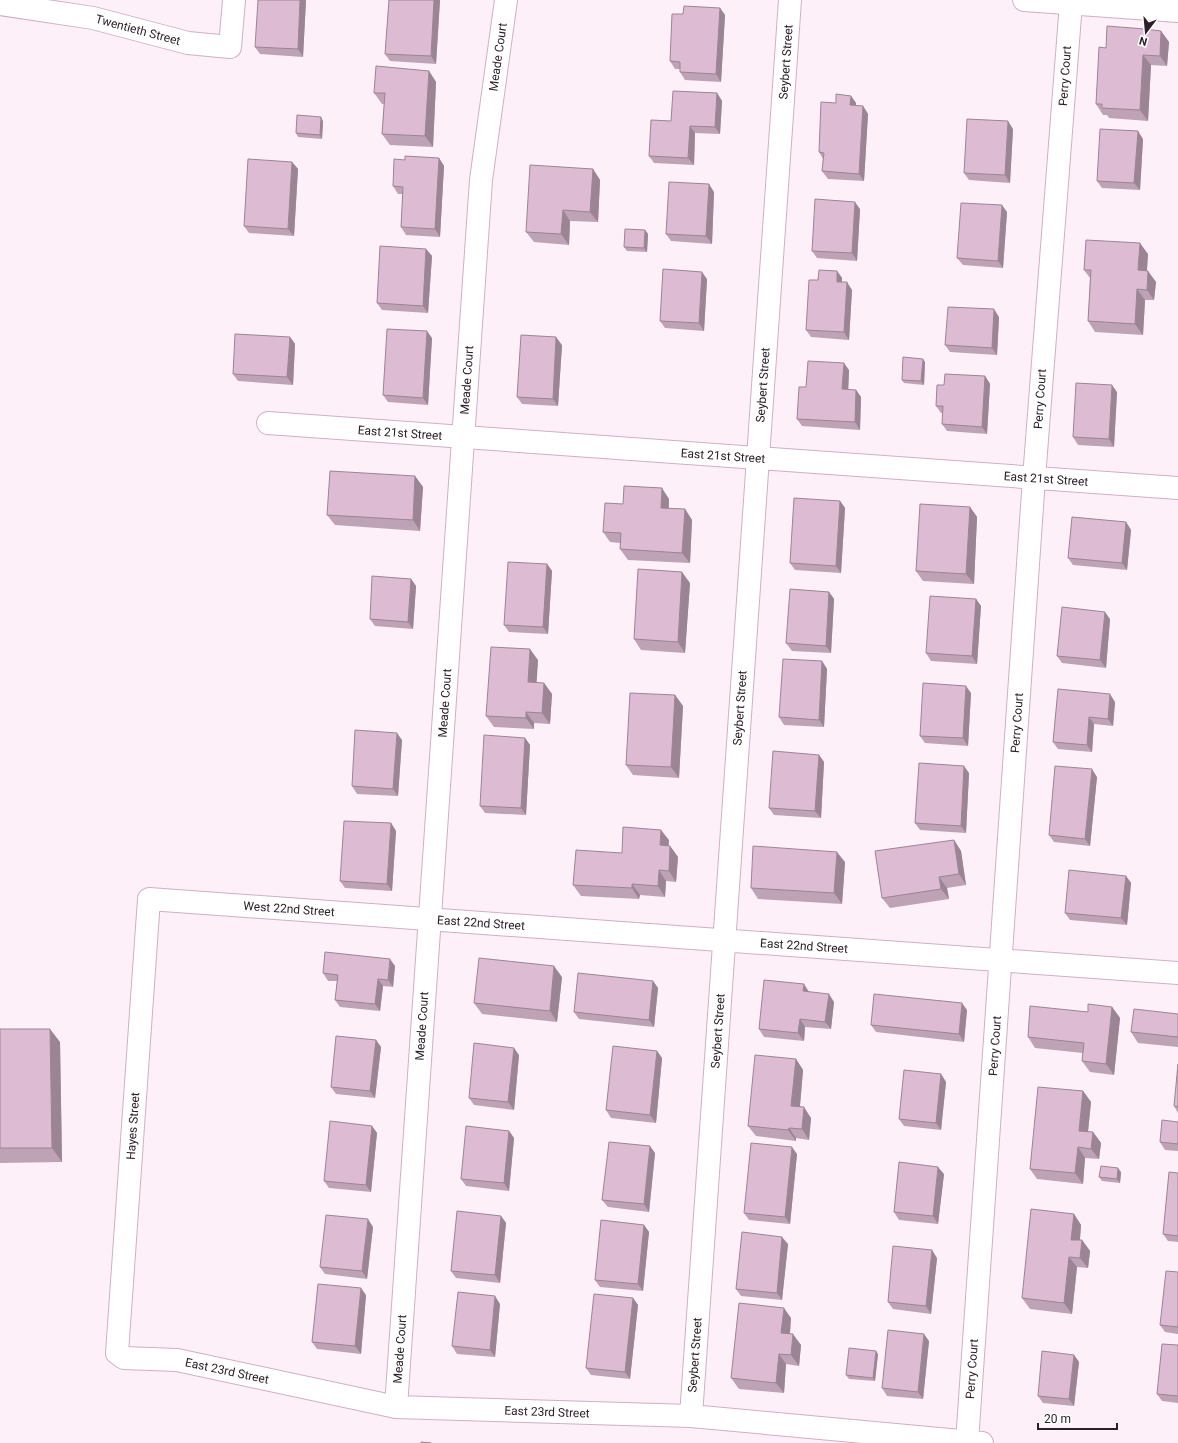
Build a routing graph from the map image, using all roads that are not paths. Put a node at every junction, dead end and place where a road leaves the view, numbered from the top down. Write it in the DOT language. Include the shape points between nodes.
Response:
graph roads {
  1 [pos="234,0"];
  2 [pos="506,0"];
  3 [pos="790,0"];
  4 [pos="1024,0"];
  5 [pos="1071,3"];
  6 [pos="0,4"];
  7 [pos="1178,10"];
  8 [pos="268,423"];
  9 [pos="464,437"];
  10 [pos="758,458"];
  11 [pos="1034,478"];
  12 [pos="1178,488"];
  13 [pos="149,899"];
  14 [pos="430,919"];
  15 [pos="724,940"];
  16 [pos="1001,960"];
  17 [pos="1178,973"];
  18 [pos="117,1353"];
  19 [pos="396,1407"];
  20 [pos="691,1416"];
  21 [pos="975,1442"];
  1 -- 6 [label="street, Twentieth Street" via="230,47 188,43 93,18"];
  2 -- 9 [label="street, Meade Court" via="481,180"];
  3 -- 10 [label="street, Seybert Street"];
  4 -- 5 [label="street"];
  5 -- 7 [label="street"];
  5 -- 11 [label="street, Perry Court"];
  8 -- 9 [label="street, East 21st Street"];
  9 -- 10 [label="street, East 21st Street"];
  9 -- 14 [label="street, Meade Court"];
  10 -- 11 [label="street, East 21st Street"];
  10 -- 15 [label="street, Seybert Street"];
  11 -- 12 [label="street, East 21st Street"];
  11 -- 16 [label="street, Perry Court"];
  13 -- 14 [label="street, West 22nd Street"];
  13 -- 18 [label="street, Hayes Street"];
  14 -- 15 [label="street, East 22nd Street"];
  14 -- 19 [label="street, Meade Court"];
  15 -- 16 [label="street, East 22nd Street"];
  15 -- 20 [label="street, Seybert Street"];
  16 -- 17 [label="street, East 22nd Street"];
  16 -- 21 [label="street, Perry Court"];
  18 -- 19 [label="street, East 23rd Street" via="124,1358 178,1360"];
  19 -- 20 [label="street, East 23rd Street"];
  20 -- 21 [label="street, East 23rd Street"];
}
